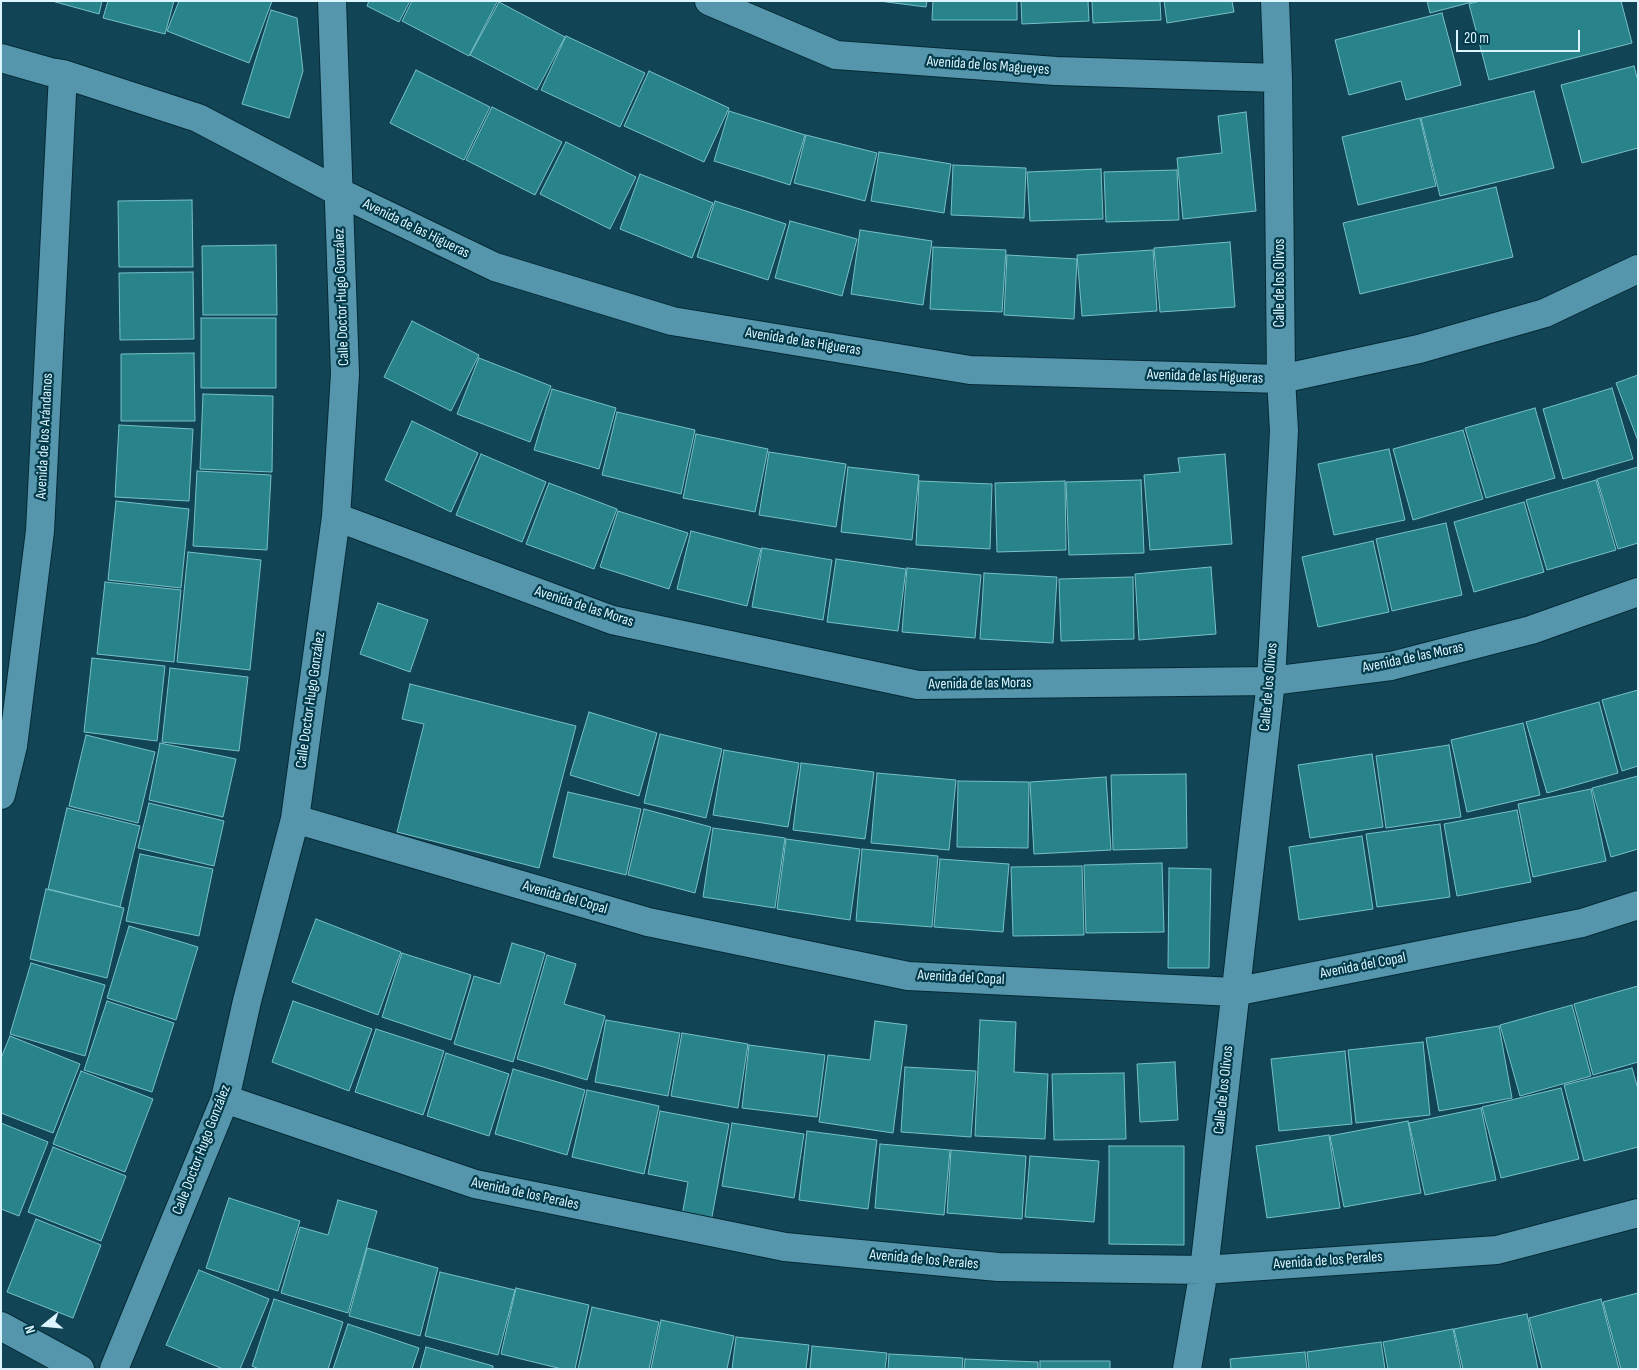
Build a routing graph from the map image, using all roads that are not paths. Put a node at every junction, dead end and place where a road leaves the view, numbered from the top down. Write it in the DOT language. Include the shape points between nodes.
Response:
graph roads {
  1 [pos="332,1"];
  2 [pos="709,1"];
  3 [pos="1275,1"];
  4 [pos="1,58"];
  5 [pos="63,74"];
  6 [pos="1278,78"];
  7 [pos="339,192"];
  8 [pos="1638,269"];
  9 [pos="1281,379"];
  10 [pos="336,517"];
  11 [pos="1638,592"];
  12 [pos="1272,681"];
  13 [pos="1,795"];
  14 [pos="295,818"];
  15 [pos="1638,906"];
  16 [pos="1234,992"];
  17 [pos="225,1099"];
  18 [pos="1638,1213"];
  19 [pos="1204,1270"];
  20 [pos="1,1326"];
  21 [pos="80,1369"];
  22 [pos="114,1369"];
  23 [pos="1187,1369"];
  1 -- 7 [label="street, Calle Doctor Hugo González"];
  2 -- 6 [label="street, Avenida de los Magueyes" via="836,55 1056,71"];
  3 -- 6 [label="street, Calle de los Olivos"];
  4 -- 5 [label="street, Avenida de las Higueras"];
  5 -- 7 [label="street, Avenida de las Higueras" via="198,118"];
  5 -- 13 [label="street, Avenida de los Arándanos" via="40,531 13,746"];
  6 -- 9 [label="street, Calle de los Olivos"];
  7 -- 9 [label="street, Avenida de las Higueras" via="495,267 672,321 970,370"];
  7 -- 10 [label="street, Calle Doctor Hugo González" via="345,374"];
  8 -- 9 [label="street, Avenida de las Higueras" via="1545,313 1419,349"];
  9 -- 12 [label="street, Calle de los Olivos" via="1284,431"];
  10 -- 12 [label="street, Avenida de las Moras" via="612,620 918,685"];
  10 -- 14 [label="street, Calle Doctor Hugo González"];
  11 -- 12 [label="street, Avenida de las Moras" via="1531,630 1391,666"];
  12 -- 16 [label="street, Calle de los Olivos"];
  14 -- 16 [label="street, Avenida del Copal" via="648,922 908,976"];
  14 -- 17 [label="street, Calle Doctor Hugo González"];
  15 -- 16 [label="street, Avenida del Copal" via="1582,924"];
  16 -- 19 [label="street, Calle de los Olivos"];
  17 -- 19 [label="street, Avenida de los Perales" via="475,1184 785,1247 998,1267"];
  17 -- 22 [label="street, Calle Doctor Hugo González"];
  18 -- 19 [label="street, Avenida de los Perales" via="1497,1250"];
  19 -- 23 [label="street, Calle de los Olivos"];
  20 -- 21 [label="street"];
}
